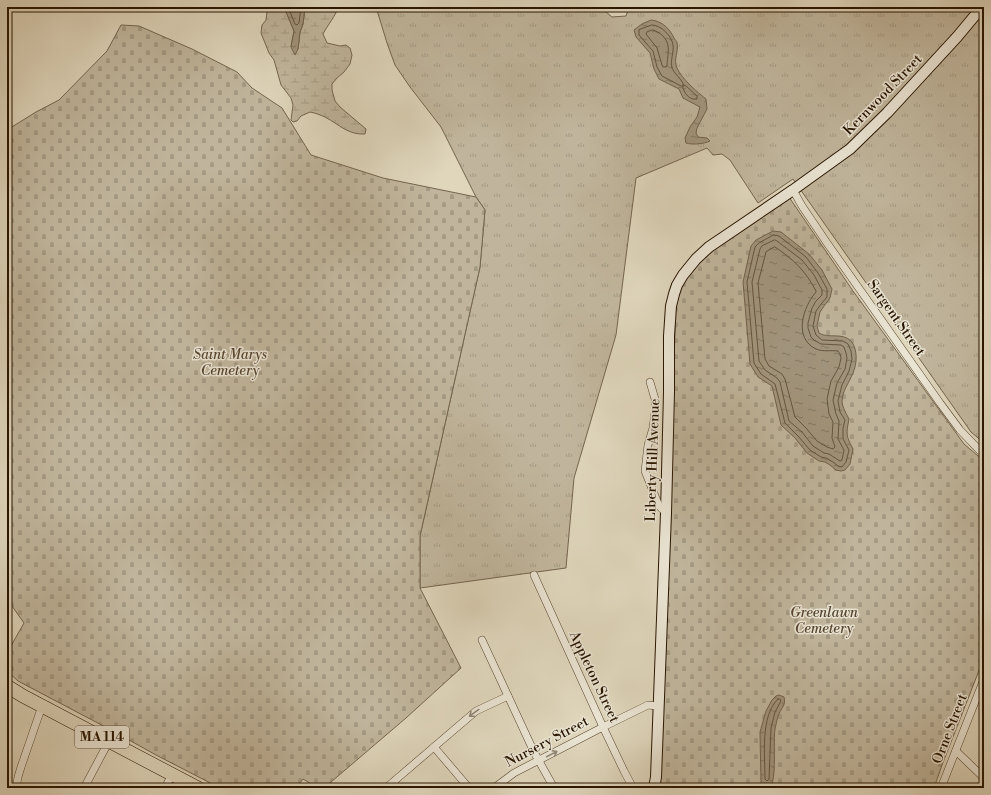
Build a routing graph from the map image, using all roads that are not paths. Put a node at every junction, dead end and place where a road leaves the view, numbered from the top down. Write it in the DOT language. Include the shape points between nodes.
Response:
graph roads {
  1 [pos="982,7"];
  2 [pos="793,190"];
  3 [pos="650,382"];
  4 [pos="984,455"];
  5 [pos="666,513"];
  6 [pos="534,575"];
  7 [pos="482,640"];
  8 [pos="984,679"];
  9 [pos="7,686"];
  10 [pos="508,696"];
  11 [pos="42,706"];
  12 [pos="658,706"];
  13 [pos="603,727"];
  14 [pos="109,741"];
  15 [pos="434,747"];
  16 [pos="956,750"];
  17 [pos="539,761"];
  18 [pos="172,774"];
  19 [pos="984,778"];
  20 [pos="16,788"];
  21 [pos="84,788"];
  22 [pos="165,788"];
  23 [pos="198,788"];
  24 [pos="386,788"];
  25 [pos="469,788"];
  26 [pos="494,788"];
  27 [pos="554,788"];
  28 [pos="633,788"];
  29 [pos="654,788"];
  30 [pos="941,788"];
  1 -- 2 [label="main road, Kernwood Street" via="856,144"];
  2 -- 4 [label="street, Sargent Street" via="826,243 948,414"];
  2 -- 5 [label="main road, Liberty Hill Avenue" via="704,251 683,275 675,290 669,336"];
  3 -- 5 [label="street" via="655,399 655,412 645,471 659,506"];
  5 -- 12 [label="main road, Liberty Hill Avenue"];
  6 -- 13 [label="street, Appleton Street"];
  7 -- 10 [label="street"];
  8 -- 16 [label="street, Orne Street"];
  9 -- 11 [label="highway, MA 114"];
  10 -- 15 [label="street, one-way" via="476,711"];
  10 -- 17 [label="street"];
  11 -- 14 [label="highway, MA 114"];
  11 -- 20 [label="street"];
  12 -- 13 [label="street, Nursery Street" via="648,705"];
  12 -- 29 [label="main road, Liberty Hill Avenue"];
  17 -- 13 [label="street, Nursery Street, one-way"];
  13 -- 28 [label="street, Appleton Street"];
  14 -- 18 [label="highway, MA 114"];
  14 -- 21 [label="street"];
  15 -- 24 [label="street"];
  15 -- 25 [label="street"];
  16 -- 19 [label="street"];
  16 -- 30 [label="street, Orne Street"];
  17 -- 26 [label="street, Nursery Street" via="514,773"];
  17 -- 27 [label="street"];
  18 -- 22 [label="street"];
  18 -- 23 [label="highway, MA 114"];
}
